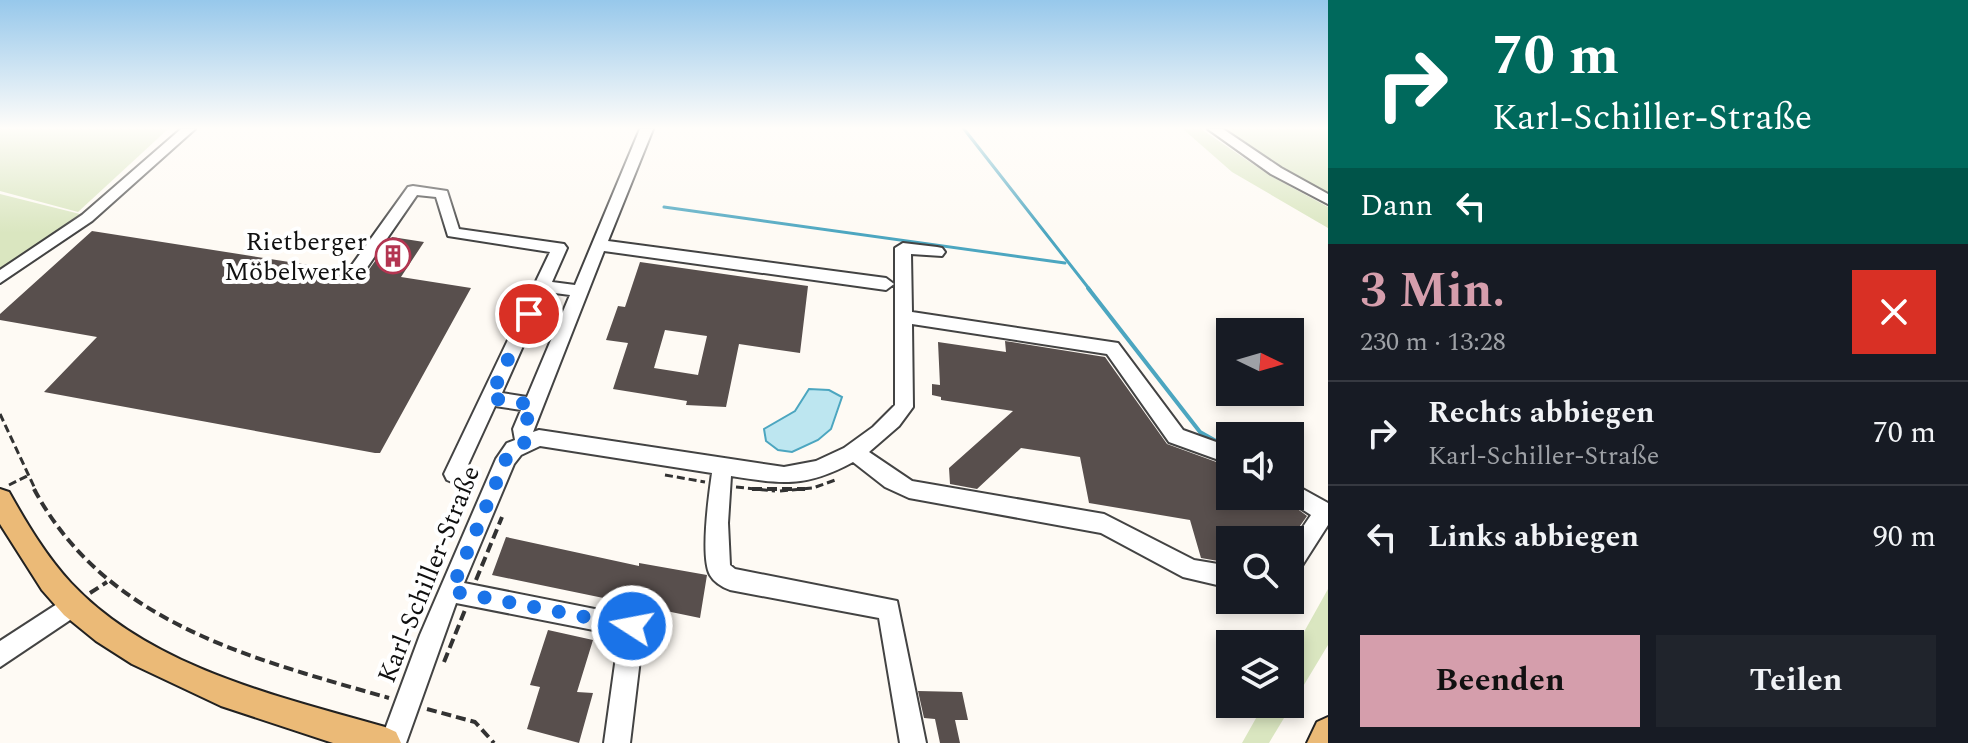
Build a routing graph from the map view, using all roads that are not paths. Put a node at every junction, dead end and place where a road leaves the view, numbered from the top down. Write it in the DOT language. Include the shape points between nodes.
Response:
graph roads {
  1 [pos="149,164"];
  2 [pos="633,164"];
  3 [pos="1265,164"];
  4 [pos="1328,200"];
  5 [pos="599,245"];
  6 [pos="937,252"];
  7 [pos="360,265"];
  8 [pos="0,278"];
  9 [pos="886,284"];
  10 [pos="541,286"];
  11 [pos="579,291"];
  12 [pos="904,317"];
  13 [pos="490,398"];
  14 [pos="533,405"];
  15 [pos="525,442"];
  16 [pos="1216,448"];
  17 [pos="859,456"];
  18 [pos="454,474"];
  19 [pos="721,477"];
  20 [pos="1304,499"];
  21 [pos="0,500"];
  22 [pos="1304,544"];
  23 [pos="1216,574"];
  24 [pos="461,593"];
  25 [pos="74,604"];
  26 [pos="0,655"];
  27 [pos="1328,733"];
  28 [pos="385,743"];
  29 [pos="393,743"];
  30 [pos="617,743"];
  31 [pos="913,743"];
  32 [pos="1323,743"];
  1 -- 8 [label="street" via="87,218"];
  2 -- 5 [label="street"];
  3 -- 4 [label="street"];
  5 -- 9 [label="street"];
  5 -- 11 [label="street"];
  6 -- 12 [label="street" via="903,248"];
  7 -- 10 [label="street" via="413,190 442,194 453,233 559,248"];
  10 -- 11 [label="street"];
  10 -- 13 [label="street"];
  11 -- 14 [label="street"];
  12 -- 16 [label="street" via="1112,348 1176,436"];
  12 -- 17 [label="street" via="904,407"];
  13 -- 14 [label="street"];
  13 -- 18 [label="street"];
  14 -- 15 [label="street" via="523,429"];
  15 -- 19 [label="street" via="561,440"];
  15 -- 24 [label="street, Karl-Schiller-Straße" via="506,459"];
  17 -- 19 [label="street" via="811,474"];
  17 -- 23 [label="street" via="892,481 918,492 1104,524 1191,570"];
  19 -- 31 [label="street" via="719,570 730,579 889,609"];
  20 -- 22 [label="street" via="1325,512"];
  21 -- 25 [label="main road" via="29,552"];
  24 -- 29 [label="street, Karl-Schiller-Straße" via="405,703"];
  24 -- 30 [label="street" via="632,626"];
  25 -- 26 [label="street"];
  25 -- 28 [label="main road" via="126,644 235,697"];
  27 -- 32 [label="main road"];
}
